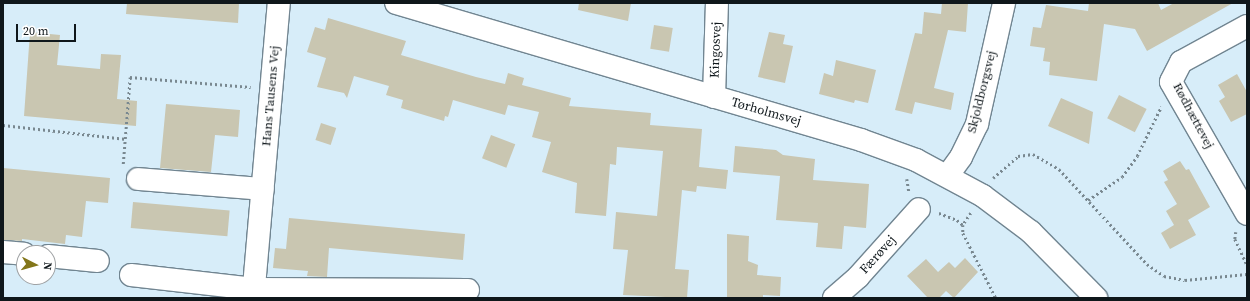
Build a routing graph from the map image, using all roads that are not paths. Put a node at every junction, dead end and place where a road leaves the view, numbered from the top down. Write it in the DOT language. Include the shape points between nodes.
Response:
graph roads {
  1 [pos="279,3"];
  2 [pos="717,3"];
  3 [pos="1004,3"];
  4 [pos="399,4"];
  5 [pos="1247,26"];
  6 [pos="714,97"];
  7 [pos="948,176"];
  8 [pos="138,179"];
  9 [pos="263,189"];
  10 [pos="919,209"];
  11 [pos="1247,214"];
  12 [pos="3,252"];
  13 [pos="16,253"];
  14 [pos="56,257"];
  15 [pos="98,261"];
  16 [pos="131,274"];
  17 [pos="468,290"];
  18 [pos="254,293"];
  19 [pos="834,298"];
  20 [pos="1096,298"];
  1 -- 9 [label="street, Hans Tausens Vej"];
  2 -- 6 [label="street, Kingosvej"];
  3 -- 7 [label="street, Skjoldborgsvej" via="977,124 961,157"];
  4 -- 6 [label="street, Tørholmsvej"];
  5 -- 11 [label="street, Rødhættevej" via="1181,62 1171,82"];
  6 -- 7 [label="street, Tørholmsvej" via="861,140 916,160"];
  7 -- 20 [label="street, Tørholmsvej" via="983,196 1031,232"];
  8 -- 9 [label="street"];
  9 -- 18 [label="street, Hans Tausens Vej"];
  10 -- 19 [label="street, Færøvej" via="858,277"];
  12 -- 13 [label="street"];
  14 -- 15 [label="street"];
  16 -- 18 [label="street"];
  17 -- 18 [label="street"];
}
